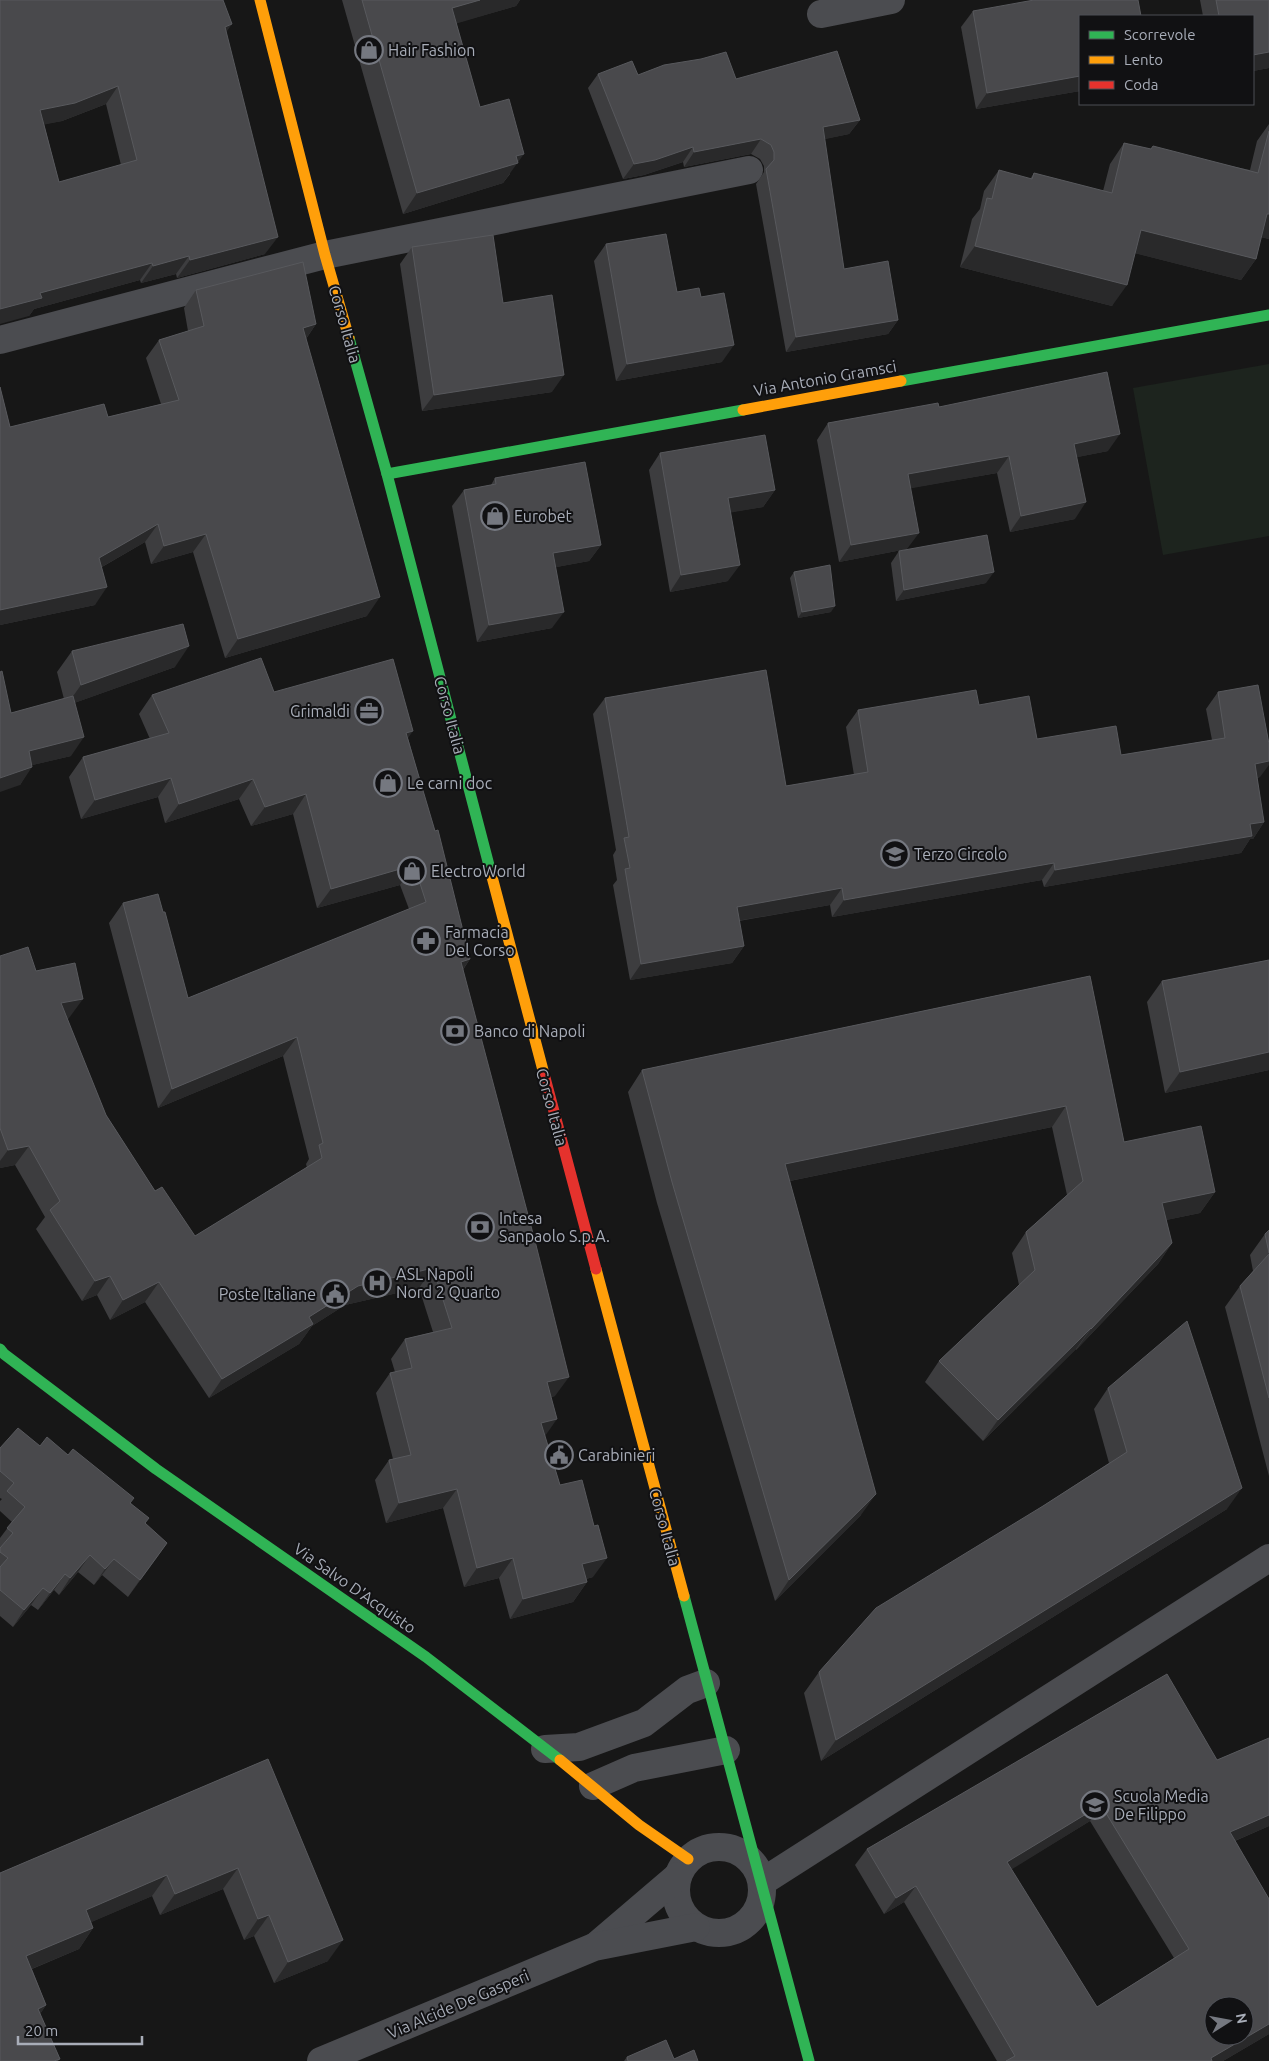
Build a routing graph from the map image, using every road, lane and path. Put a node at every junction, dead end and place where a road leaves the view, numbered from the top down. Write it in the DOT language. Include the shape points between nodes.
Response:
graph roads {
  1 [pos="260,0"];
  2 [pos="891,0"];
  3 [pos="821,14"];
  4 [pos="749,170"];
  5 [pos="325,255"];
  6 [pos="1269,315"];
  7 [pos="0,340"];
  8 [pos="387,474"];
  9 [pos="0,1349"];
  10 [pos="1269,1558"];
  11 [pos="706,1683"];
  12 [pos="545,1749"];
  13 [pos="726,1750"];
  14 [pos="593,1786"];
  15 [pos="682,1868"];
  16 [pos="762,1882"];
  17 [pos="696,1927"];
  18 [pos="734,1931"];
  19 [pos="594,1947"];
  20 [pos="782,1958"];
  21 [pos="321,2061"];
  22 [pos="809,2061"];
  1 -- 5 [label="street, Corso Italia"];
  2 -- 3 [label="street"];
  4 -- 5 [label="street"];
  5 -- 7 [label="street"];
  5 -- 8 [label="street, Corso Italia"];
  6 -- 8 [label="street, Via Antonio Gramsci"];
  8 -- 11 [label="street, Corso Italia"];
  9 -- 12 [label="street, Via Salvo D'Acquisto" via="136,1455 426,1657"];
  10 -- 16 [label="street"];
  11 -- 12 [label="street" via="687,1690 644,1723 579,1747"];
  11 -- 13 [label="street, Corso Italia"];
  12 -- 14 [label="street, Via Salvo D'Acquisto"];
  13 -- 14 [label="street" via="634,1768"];
  13 -- 16 [label="street, Corso Italia"];
  14 -- 15 [label="street, Via Salvo D'Acquisto"];
  15 -- 16 [label="street" via="700,1850 716,1846 731,1848 756,1867"];
  15 -- 17 [label="street" via="676,1896 683,1914"];
  15 -- 19 [label="street, Via Alcide De Gasperi"];
  16 -- 18 [label="street" via="762,1897 756,1911 747,1923"];
  16 -- 20 [label="street, Corso Italia"];
  17 -- 18 [label="street" via="715,1933"];
  17 -- 19 [label="street, Via Alcide De Gasperi"];
  18 -- 20 [label="street" via="762,1940"];
  19 -- 21 [label="street, Via Alcide De Gasperi"];
  20 -- 22 [label="street, Corso Italia"];
}
